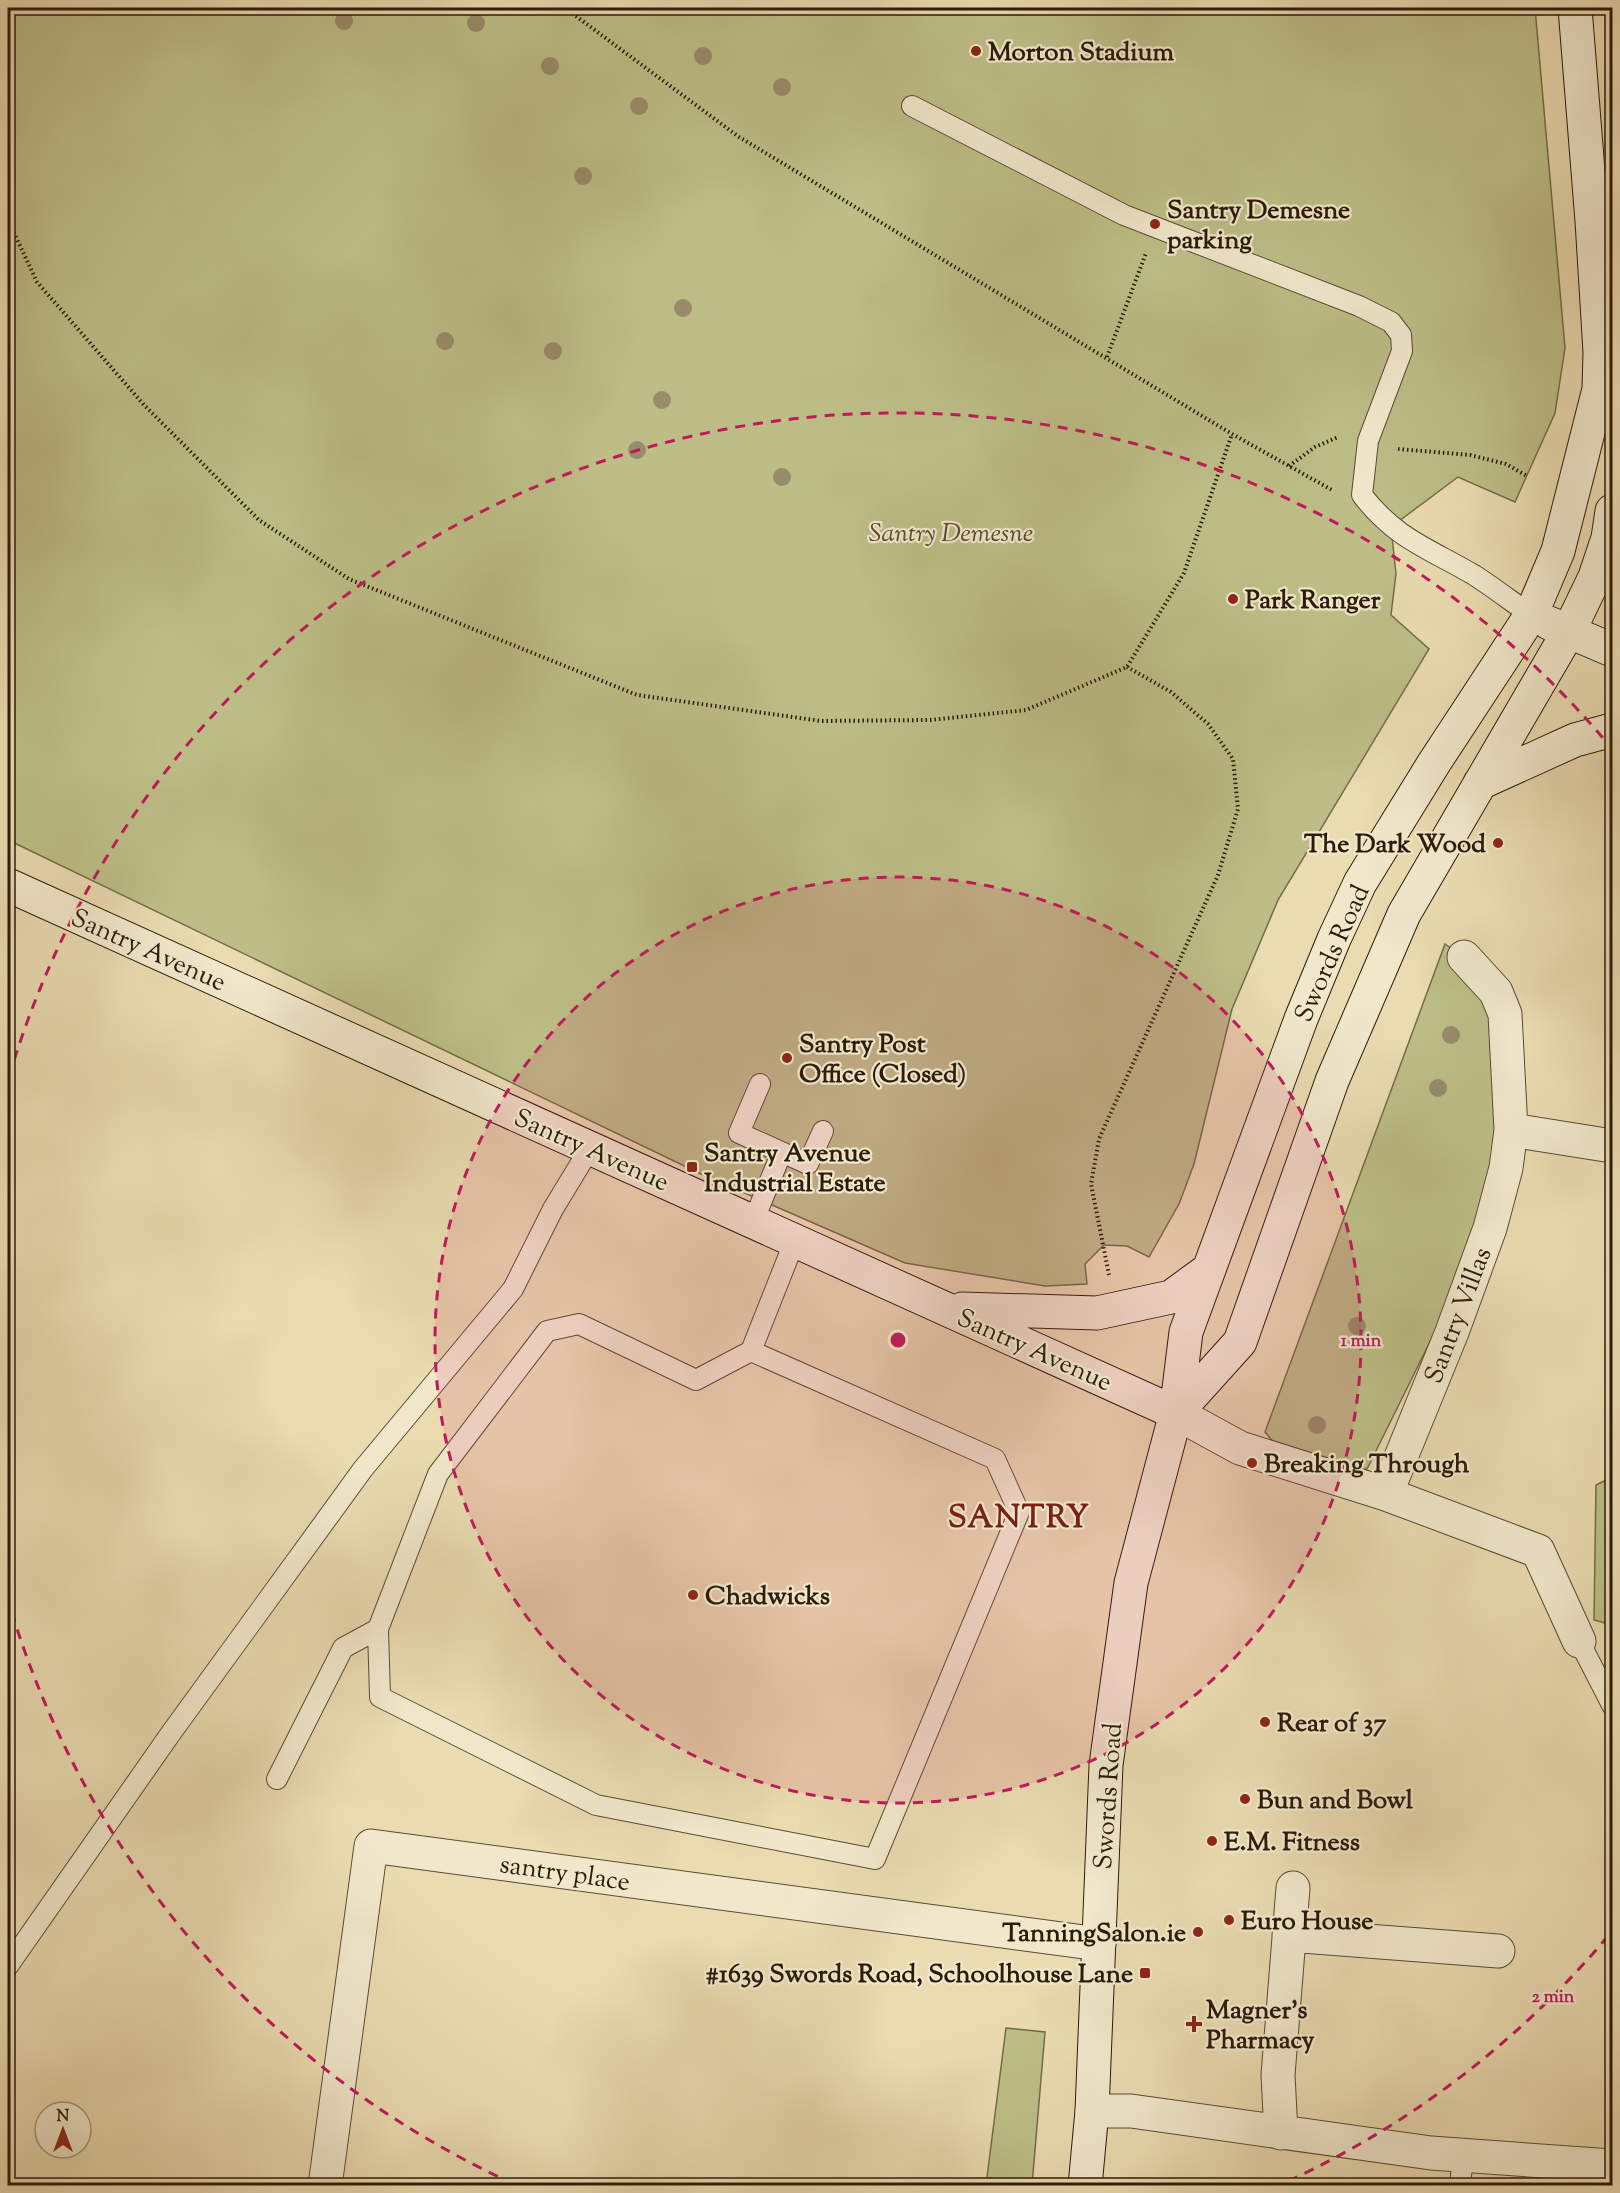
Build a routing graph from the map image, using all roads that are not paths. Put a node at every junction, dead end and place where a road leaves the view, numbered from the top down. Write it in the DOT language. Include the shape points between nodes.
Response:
graph roads {
  1 [pos="1575,8"];
  2 [pos="912,106"];
  3 [pos="1599,389"];
  4 [pos="1612,436"];
  5 [pos="1612,511"];
  6 [pos="1531,615"];
  7 [pos="1569,631"];
  8 [pos="1612,650"];
  9 [pos="1612,730"];
  10 [pos="1480,783"];
  11 [pos="8,885"];
  12 [pos="1464,957"];
  13 [pos="760,1084"];
  14 [pos="1511,1130"];
  15 [pos="823,1131"];
  16 [pos="1612,1146"];
  17 [pos="590,1148"];
  18 [pos="781,1154"];
  19 [pos="753,1222"];
  20 [pos="795,1240"];
  21 [pos="1208,1270"];
  22 [pos="946,1309"];
  23 [pos="751,1351"];
  24 [pos="1176,1413"];
  25 [pos="1386,1494"];
  26 [pos="378,1629"];
  27 [pos="1579,1641"];
  28 [pos="1612,1705"];
  29 [pos="277,1779"];
  30 [pos="1293,1888"];
  31 [pos="1289,1935"];
  32 [pos="1099,1944"];
  33 [pos="1498,1951"];
  34 [pos="8,1966"];
  35 [pos="1092,2111"];
  36 [pos="1281,2133"];
  37 [pos="1612,2166"];
  38 [pos="1462,2171"];
  39 [pos="325,2186"];
  40 [pos="1085,2186"];
  1 -- 3 [label="main road, Swords Road" via="1593,232"];
  2 -- 6 [label="lane" via="1124,215 1391,322 1401,335 1402,351 1368,441 1362,495 1380,518 1408,540 1475,576"];
  3 -- 4 [label="main road, Swords Road"];
  3 -- 6 [label="main road, Swords Road" via="1558,551"];
  5 -- 7 [label="main road, Swords Road" via="1595,577"];
  6 -- 7 [label="main road"];
  6 -- 21 [label="main road, Swords Road" via="1360,883 1301,1019"];
  7 -- 8 [label="main road"];
  7 -- 10 [label="main road, Swords Road"];
  9 -- 10 [label="main road" via="1575,740"];
  10 -- 24 [label="main road, Swords Road" via="1404,914 1384,959 1332,1081 1240,1342"];
  11 -- 17 [label="main road, Santry Avenue"];
  12 -- 14 [label="main road, Santry Villas" via="1496,992 1505,1014"];
  13 -- 18 [label="lane" via="739,1133"];
  14 -- 16 [label="main road"];
  14 -- 25 [label="main road, Santry Villas" via="1506,1168 1490,1228"];
  15 -- 18 [label="lane" via="808,1164"];
  17 -- 19 [label="main road, Santry Avenue"];
  17 -- 34 [label="lane" via="553,1209 513,1289 363,1469"];
  18 -- 19 [label="lane"];
  19 -- 20 [label="main road, Santry Avenue"];
  20 -- 22 [label="main road, Santry Avenue"];
  20 -- 23 [label="lane"];
  21 -- 22 [label="main road" via="1171,1297 1114,1311"];
  21 -- 24 [label="main road, Swords Road" via="1186,1332"];
  22 -- 24 [label="main road, Santry Avenue"];
  23 -- 26 [label="lane" via="696,1380 579,1324 547,1331 438,1474"];
  23 -- 26 [label="lane" via="995,1459 1019,1512 875,1859 596,1804 380,1697"];
  24 -- 25 [label="main road, Santry Avenue" via="1240,1448"];
  24 -- 32 [label="main road, Swords Road" via="1131,1583 1106,1765"];
  25 -- 27 [label="main road, Santry Avenue" via="1538,1551"];
  26 -- 29 [label="lane" via="343,1648"];
  27 -- 28 [label="lane"];
  30 -- 31 [label="main road"];
  31 -- 33 [label="main road"];
  31 -- 36 [label="main road" via="1278,2075"];
  32 -- 35 [label="main road, Swords Road"];
  32 -- 39 [label="main road, santry place" via="371,1846"];
  35 -- 36 [label="main road" via="1131,2111"];
  35 -- 40 [label="main road, Swords Road"];
  36 -- 38 [label="main road"];
  37 -- 38 [label="main road"];
}
